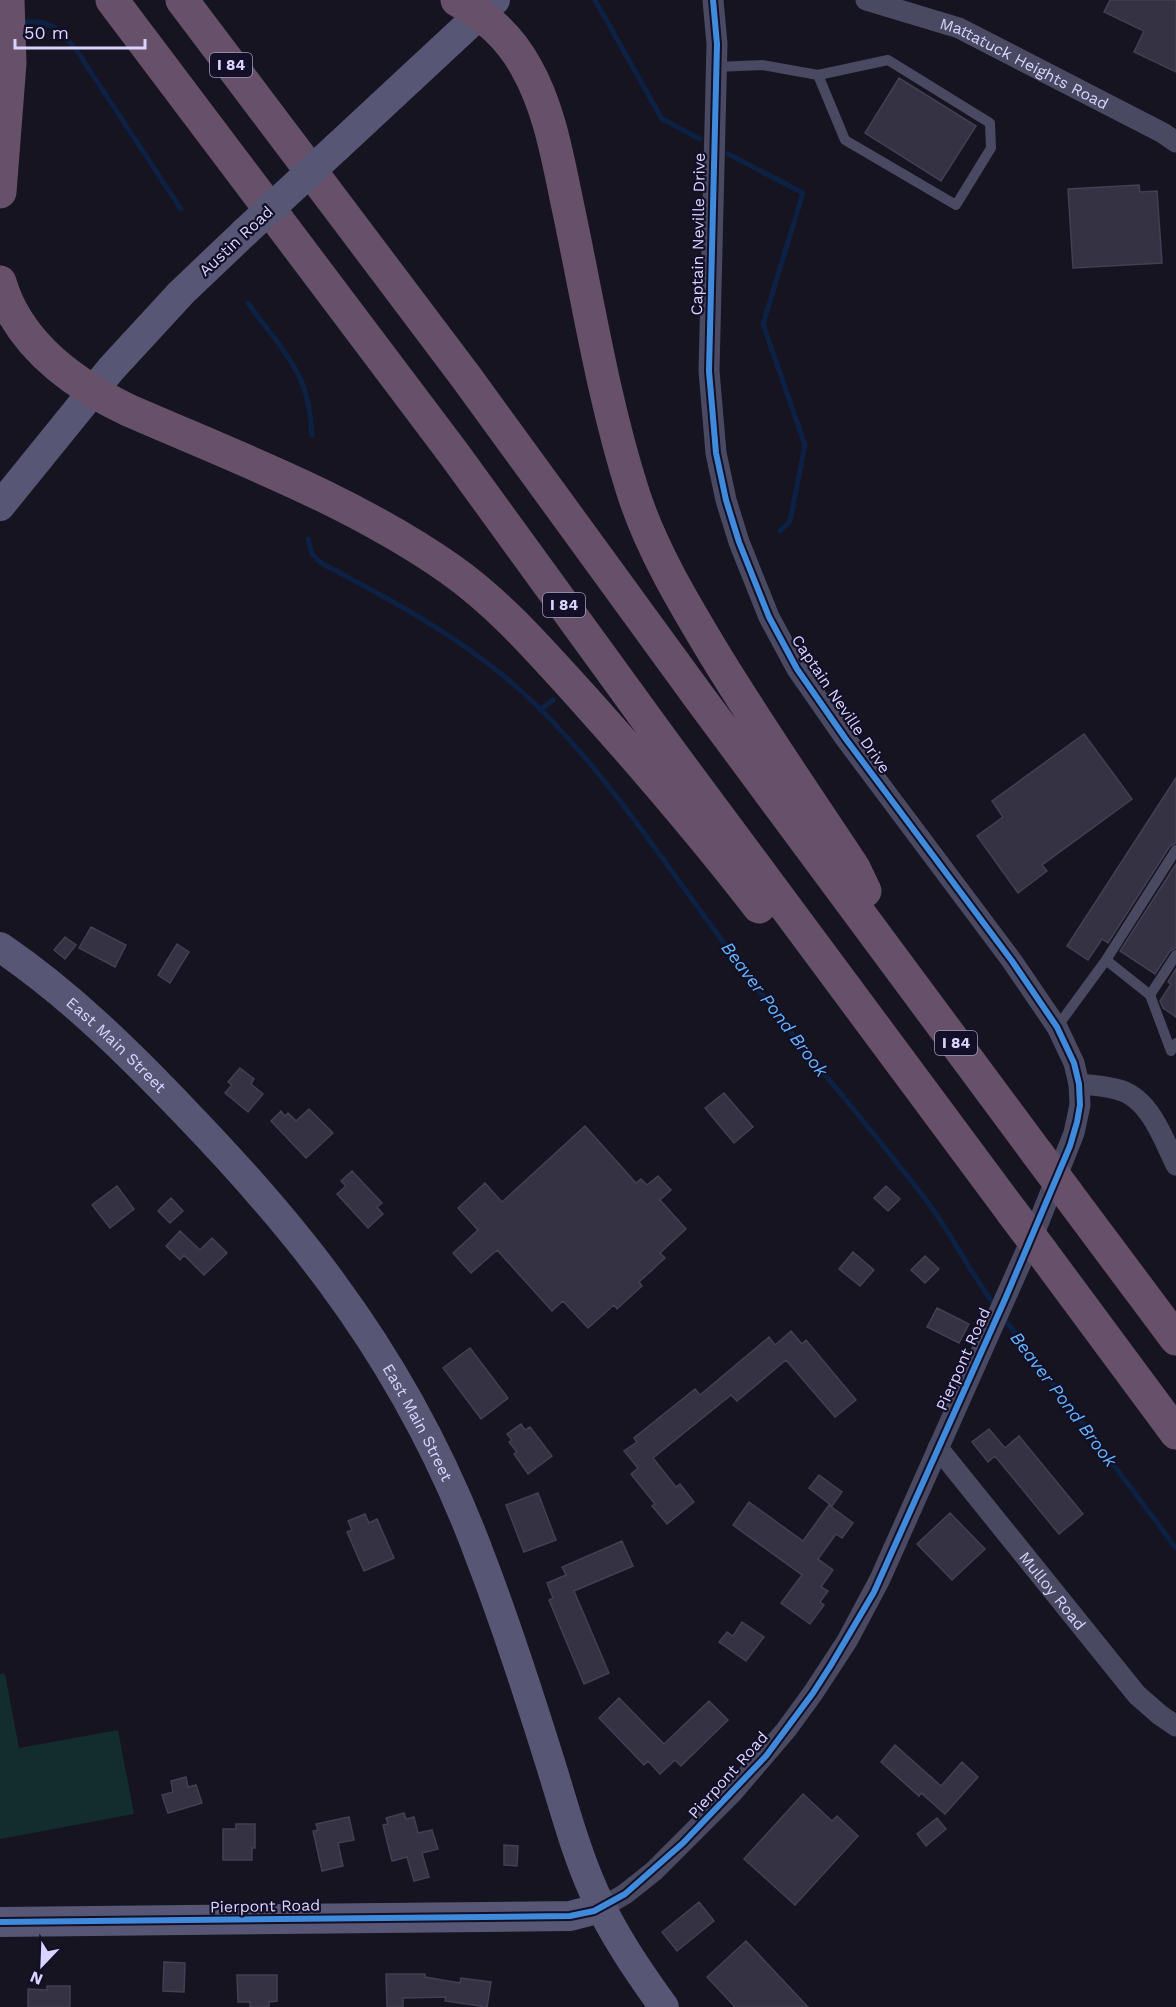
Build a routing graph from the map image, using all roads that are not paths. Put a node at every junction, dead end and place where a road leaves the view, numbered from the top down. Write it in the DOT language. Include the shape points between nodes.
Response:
graph roads {
  1 [pos="8,0"];
  2 [pos="112,0"];
  3 [pos="182,0"];
  4 [pos="713,0"];
  5 [pos="866,0"];
  6 [pos="478,5"];
  7 [pos="716,67"];
  8 [pos="818,75"];
  9 [pos="1176,142"];
  10 [pos="0,192"];
  11 [pos="0,282"];
  12 [pos="92,392"];
  13 [pos="0,506"];
  14 [pos="1176,850"];
  15 [pos="874,933"];
  16 [pos="0,947"];
  17 [pos="1176,955"];
  18 [pos="1106,960"];
  19 [pos="832,968"];
  20 [pos="1150,995"];
  21 [pos="1057,1028"];
  22 [pos="1176,1043"];
  23 [pos="1079,1084"];
  24 [pos="1176,1165"];
  25 [pos="1176,1339"];
  26 [pos="1176,1433"];
  27 [pos="938,1448"];
  28 [pos="1176,1726"];
  29 [pos="601,1908"];
  30 [pos="0,1922"];
  31 [pos="664,2007"];
  1 -- 10 [label="highway" via="9,83"];
  2 -- 19 [label="highway, I 84" via="454,454"];
  3 -- 15 [label="highway, I 84" via="466,377"];
  4 -- 7 [label="street, Captain Neville Drive"];
  5 -- 9 [label="street, Mattatuck Heights Road" via="959,28"];
  6 -- 12 [label="street, Austin Road, bridge" via="337,147 173,301"];
  6 -- 15 [label="highway" via="518,52 544,106 616,429 641,516 708,643 859,877 868,899"];
  7 -- 8 [label="lane" via="762,65"];
  7 -- 21 [label="street, Captain Neville Drive" via="711,406 719,470 745,561 775,629 820,703"];
  8 -- 8 [label="lane" via="845,140 956,205 991,148 990,123 888,60"];
  11 -- 12 [label="highway" via="10,308 31,339 59,368"];
  12 -- 13 [label="street, Austin Road"];
  12 -- 19 [label="highway" via="351,509 422,550 476,588 520,629 614,733 780,933 802,952"];
  14 -- 18 [label="lane"];
  15 -- 25 [label="highway, I 84, bridge"];
  16 -- 29 [label="street, East Main Street" via="86,1015 216,1144 304,1247 371,1340 429,1441 474,1539"];
  17 -- 20 [label="lane"];
  18 -- 20 [label="lane"];
  18 -- 21 [label="lane"];
  19 -- 26 [label="highway, I 84, bridge"];
  20 -- 22 [label="lane" via="1171,1051"];
  21 -- 23 [label="street, Captain Neville Drive" via="1071,1055"];
  23 -- 24 [label="street" via="1118,1089 1133,1096 1154,1122"];
  23 -- 27 [label="street, Pierpont Road" via="1079,1113 1074,1132 1036,1229"];
  27 -- 28 [label="street, Mulloy Road" via="1137,1695"];
  27 -- 29 [label="street, Pierpont Road" via="874,1592 813,1693 766,1756 710,1817 639,1884"];
  29 -- 30 [label="street, Pierpont Road" via="570,1916"];
  29 -- 31 [label="street, East Main Street"];
}
